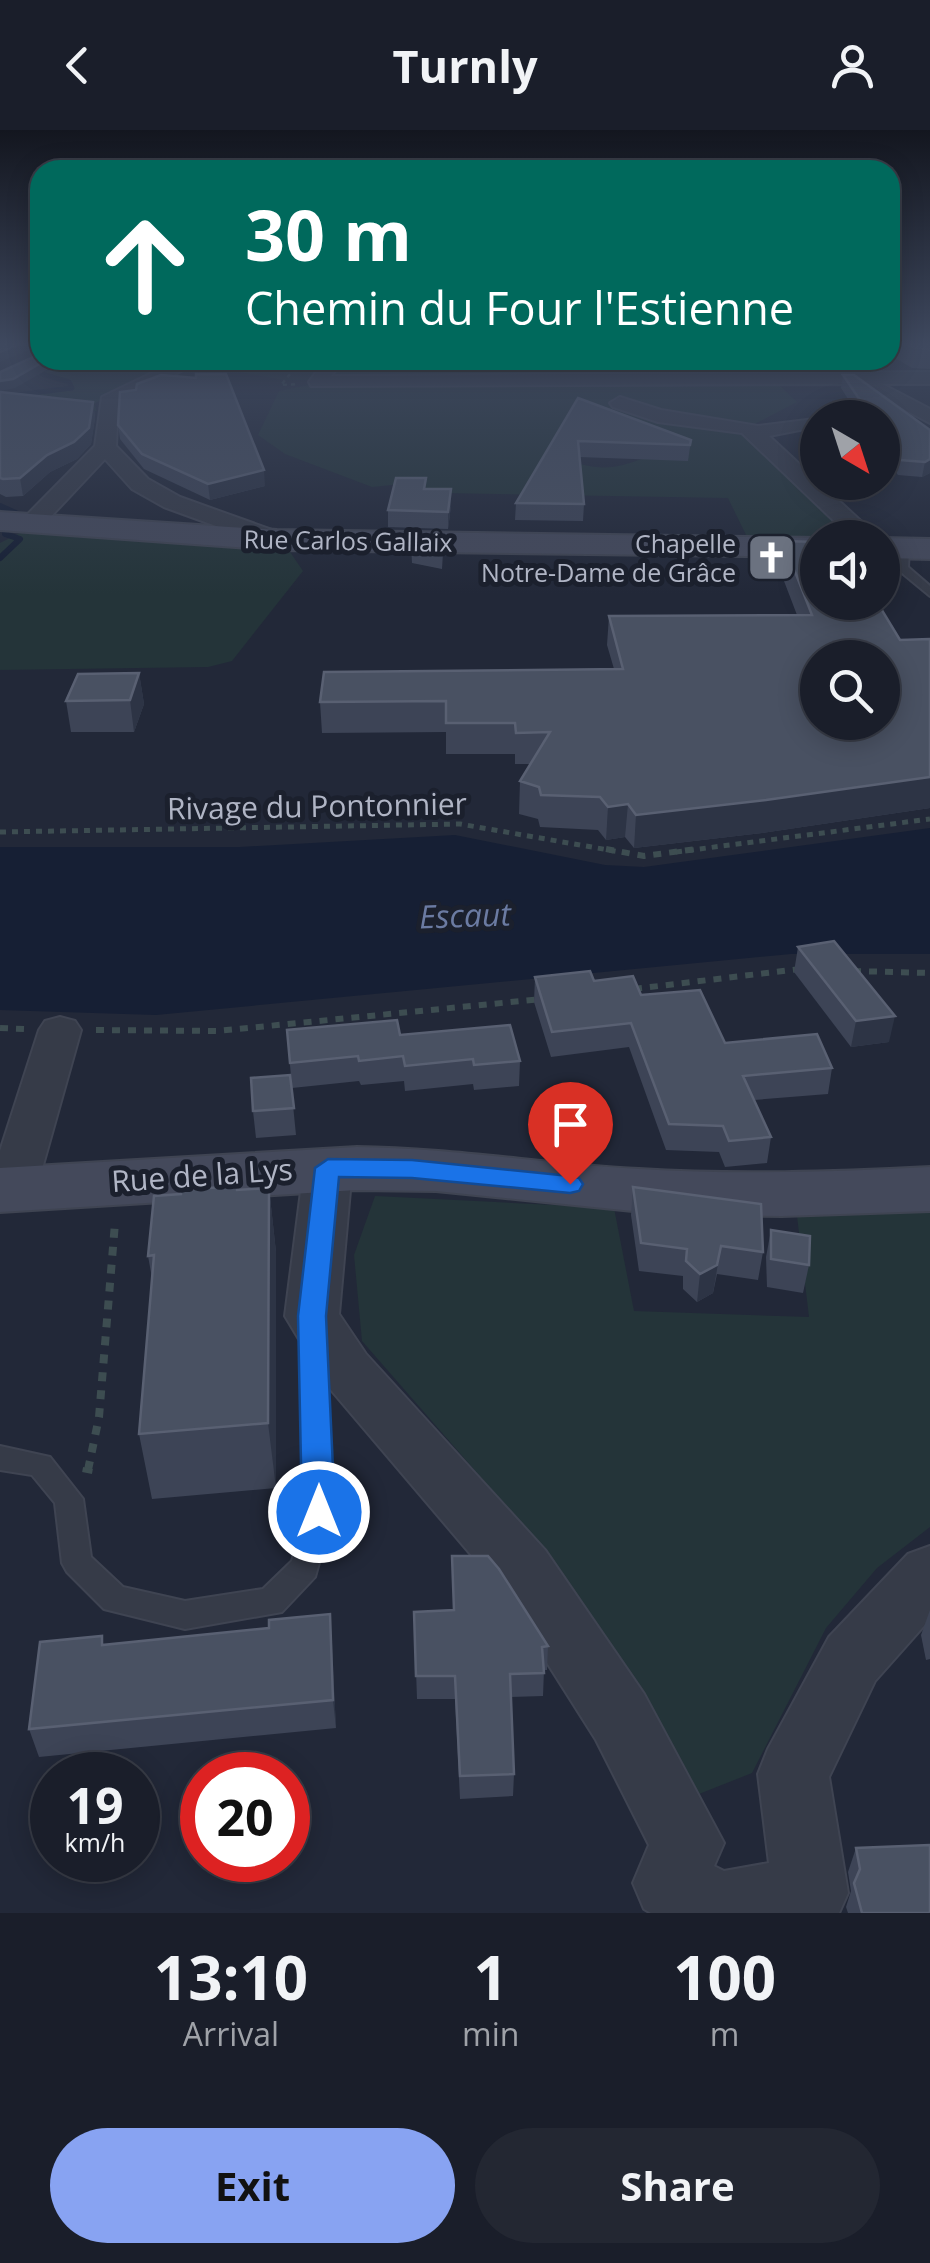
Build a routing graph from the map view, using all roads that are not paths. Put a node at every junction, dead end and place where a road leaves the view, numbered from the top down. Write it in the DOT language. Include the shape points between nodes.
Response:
graph roads {
  1 [pos="106,427"];
  2 [pos="733,427"];
  3 [pos="748,427"];
  4 [pos="774,427"];
  5 [pos="751,430"];
  6 [pos="105,447"];
  7 [pos="140,484"];
  8 [pos="65,487"];
  9 [pos="0,520"];
  10 [pos="848,520"];
  11 [pos="32,522"];
  12 [pos="278,540"];
  13 [pos="800,547"];
  14 [pos="905,548"];
  15 [pos="930,592"];
  16 [pos="60,1030"];
  17 [pos="328,1168"];
  18 [pos="930,1189"];
  19 [pos="6,1190"];
  20 [pos="312,1316"];
  21 [pos="0,1458"];
  22 [pos="930,1574"];
  23 [pos="813,1903"];
  24 [pos="720,1911"];
  1 -- 6 [label="street"];
  2 -- 5 [label="street"];
  3 -- 5 [label="street"];
  4 -- 5 [label="street"];
  5 -- 10 [label="street"];
  6 -- 7 [label="street"];
  6 -- 8 [label="street"];
  7 -- 8 [label="street"];
  7 -- 12 [label="street"];
  8 -- 11 [label="street"];
  9 -- 11 [label="main road, Rue Carlos Gallaix"];
  11 -- 12 [label="main road, Rue Carlos Gallaix"];
  12 -- 13 [label="main road, Rue Carlos Gallaix"];
  14 -- 15 [label="lane" via="902,568"];
  16 -- 19 [label="street, Rue de la Lys"];
  17 -- 18 [label="main road, Rue de la Lys" via="778,1197"];
  17 -- 19 [label="main road, Rue de la Lys"];
  17 -- 20 [label="street"];
  20 -- 21 [label="lane" via="319,1512 305,1568 271,1602 185,1615 115,1599 77,1563 69,1499 40,1465"];
  20 -- 24 [label="street" via="346,1369 523,1570 620,1717 686,1843 670,1883"];
  22 -- 23 [label="street" via="852,1659 792,1774"];
  23 -- 24 [label="street"];
}
